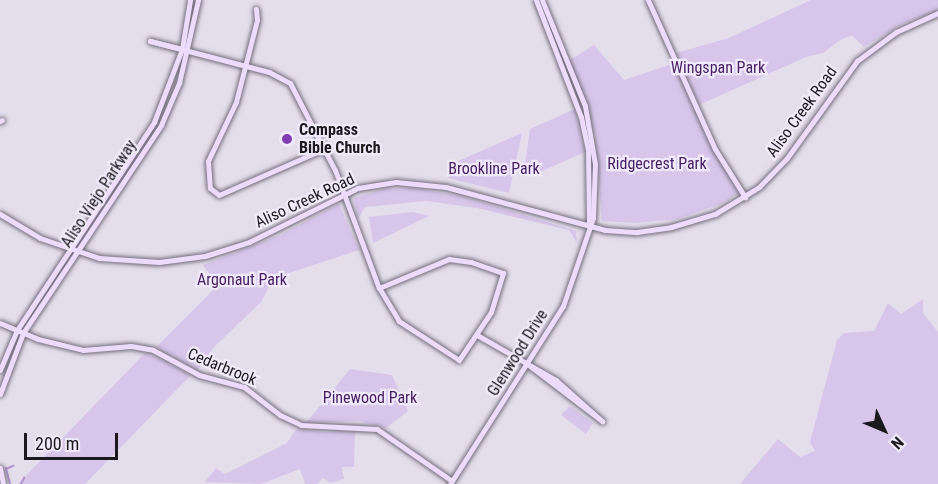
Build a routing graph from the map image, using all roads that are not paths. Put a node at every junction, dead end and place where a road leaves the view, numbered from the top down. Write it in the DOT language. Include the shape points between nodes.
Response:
graph roads {
  1 [pos="190,0"];
  2 [pos="198,0"];
  3 [pos="536,0"];
  4 [pos="542,0"];
  5 [pos="648,0"];
  6 [pos="256,9"];
  7 [pos="938,13"];
  8 [pos="185,50"];
  9 [pos="245,65"];
  10 [pos="324,149"];
  11 [pos="118,179"];
  12 [pos="342,196"];
  13 [pos="745,197"];
  14 [pos="107,208"];
  15 [pos="0,214"];
  16 [pos="589,227"];
  17 [pos="71,249"];
  18 [pos="78,251"];
  19 [pos="379,288"];
  20 [pos="0,323"];
  21 [pos="20,331"];
  22 [pos="477,335"];
  23 [pos="526,363"];
  24 [pos="0,370"];
  25 [pos="0,394"];
  26 [pos="0,468"];
  27 [pos="451,483"];
  28 [pos="3,484"];
  1 -- 8 [label="main road, Aliso Viejo Parkway"];
  2 -- 8 [label="main road, Aliso Viejo Parkway"];
  3 -- 16 [label="main road, Glenwood Drive" via="579,110 588,151"];
  4 -- 16 [label="main road, Glenwood Drive" via="589,124 596,178"];
  5 -- 13 [label="main road" via="711,141"];
  6 -- 9 [label="main road"];
  7 -- 13 [label="main road, Aliso Creek Road" via="896,32 857,61 787,159"];
  8 -- 8 [label="main road" via="166,42 150,41 153,44"];
  8 -- 9 [label="main road"];
  8 -- 11 [label="main road, Aliso Viejo Parkway" via="158,115"];
  8 -- 14 [label="main road, Aliso Viejo Parkway" via="160,125"];
  9 -- 10 [label="main road" via="275,73 290,83"];
  9 -- 10 [label="main road" via="231,114 208,161 214,195 253,183"];
  10 -- 12 [label="main road"];
  11 -- 14 [label="main road" via="106,202"];
  11 -- 17 [label="main road, Aliso Viejo Parkway"];
  12 -- 16 [label="main road, Aliso Creek Road" via="378,184 432,184"];
  12 -- 18 [label="main road, Aliso Creek Road" via="249,242 205,256 143,262 99,258"];
  12 -- 19 [label="main road"];
  13 -- 16 [label="main road, Aliso Creek Road" via="711,216 671,227 632,232"];
  14 -- 18 [label="main road, Aliso Viejo Parkway"];
  15 -- 17 [label="main road, Aliso Creek Road" via="40,238"];
  16 -- 23 [label="main road, Glenwood Drive" via="570,292"];
  17 -- 18 [label="main road, Aliso Creek Road"];
  17 -- 21 [label="main road, Aliso Viejo Parkway"];
  18 -- 21 [label="main road, Aliso Viejo Parkway"];
  19 -- 22 [label="main road" via="397,320 457,360"];
  19 -- 22 [label="main road" via="449,259 501,270 503,278 497,297"];
  20 -- 21 [label="main road, Cedarbrook"];
  21 -- 24 [label="main road, Aliso Viejo Parkway"];
  21 -- 25 [label="main road, Aliso Viejo Parkway"];
  21 -- 27 [label="main road, Cedarbrook" via="83,350 131,346 153,350 199,375 244,387 297,424 322,429 377,429"];
  22 -- 23 [label="main road"];
  23 -- 23 [label="main road" via="595,419 602,421 556,380"];
  23 -- 27 [label="main road, Glenwood Drive"];
  26 -- 28 [label="main road"];
}
